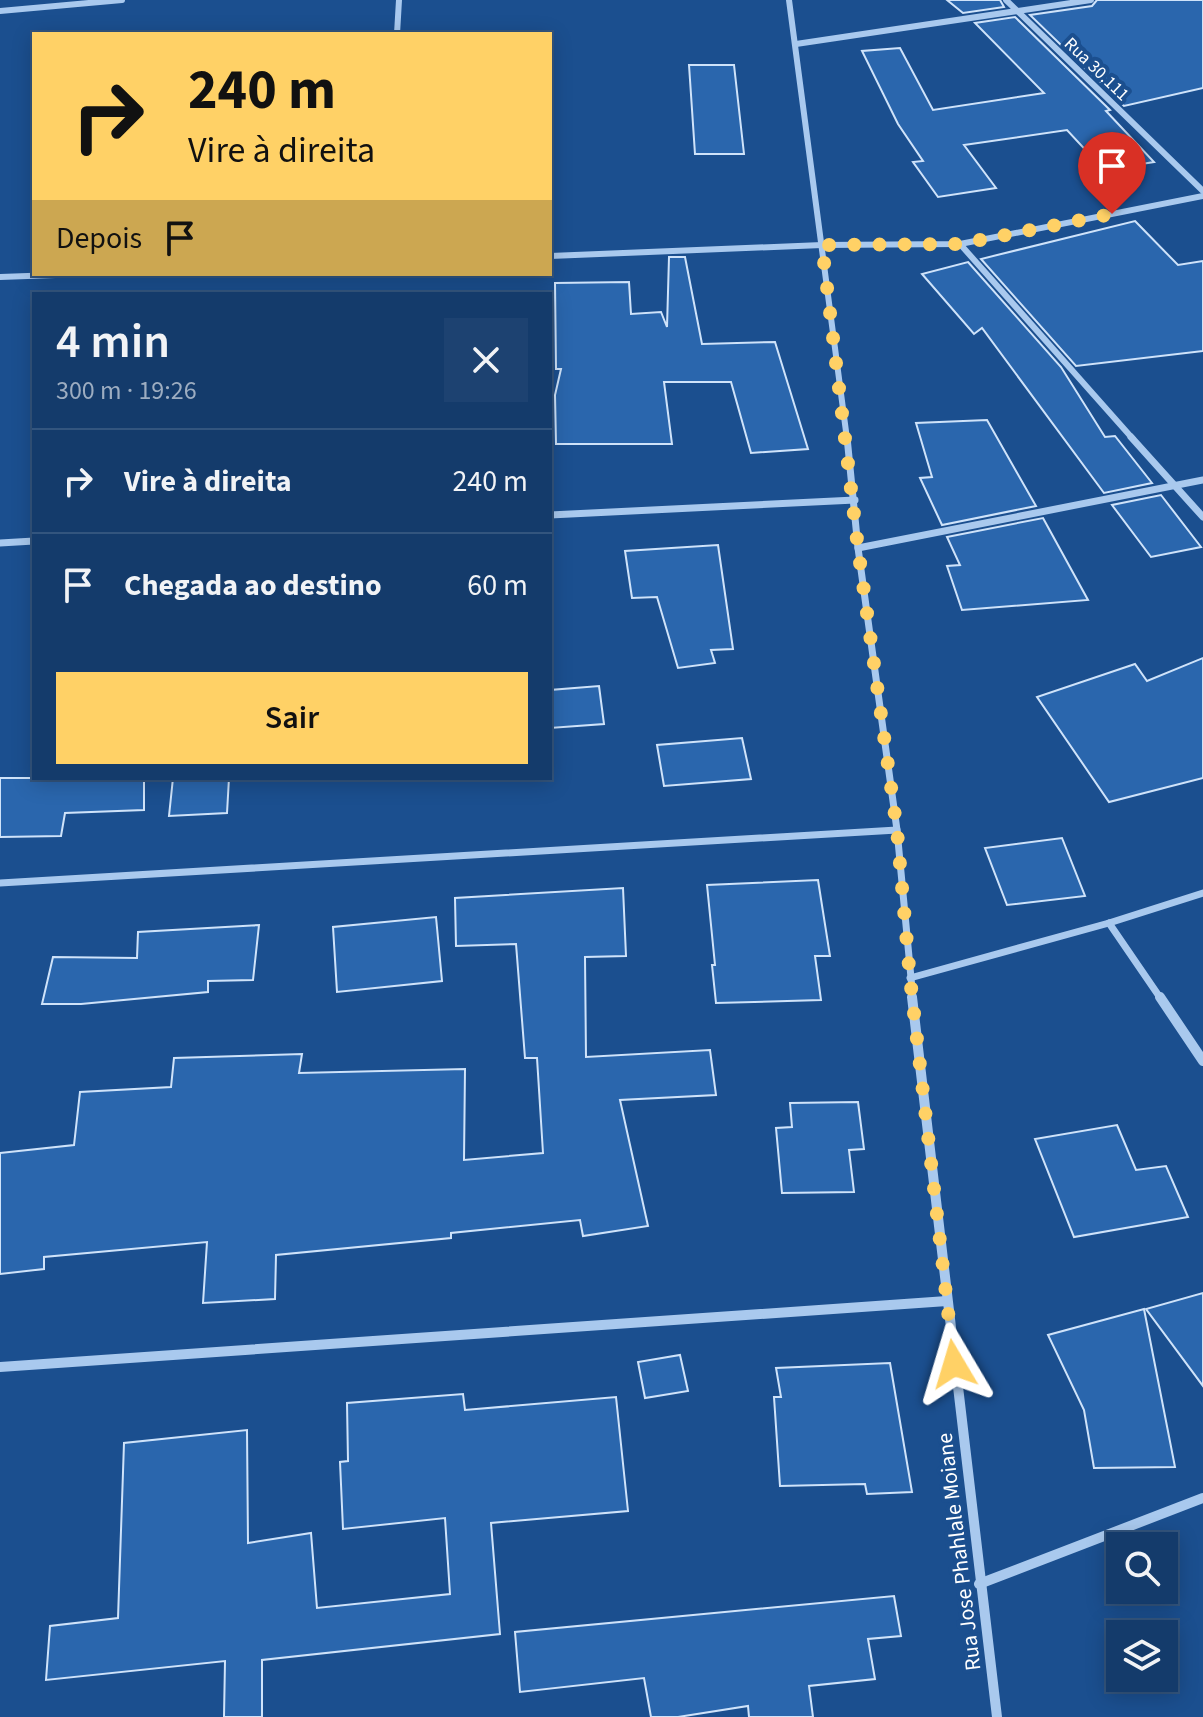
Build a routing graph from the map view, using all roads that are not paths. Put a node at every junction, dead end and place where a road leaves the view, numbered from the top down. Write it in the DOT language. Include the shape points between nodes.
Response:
graph roads {
  1 [pos="122,0"];
  2 [pos="399,0"];
  3 [pos="789,0"];
  4 [pos="1006,0"];
  5 [pos="1091,0"];
  6 [pos="1015,9"];
  7 [pos="0,11"];
  8 [pos="397,32"];
  9 [pos="796,44"];
  10 [pos="1203,194"];
  11 [pos="960,244"];
  12 [pos="822,245"];
  13 [pos="552,256"];
  14 [pos="32,276"];
  15 [pos="0,277"];
  16 [pos="1203,480"];
  17 [pos="1176,485"];
  18 [pos="855,500"];
  19 [pos="552,515"];
  20 [pos="1203,517"];
  21 [pos="32,541"];
  22 [pos="0,543"];
  23 [pos="858,548"];
  24 [pos="897,830"];
  25 [pos="0,883"];
  26 [pos="1203,893"];
  27 [pos="1109,923"];
  28 [pos="910,978"];
  29 [pos="1203,1061"];
  30 [pos="947,1301"];
  31 [pos="0,1367"];
  32 [pos="1203,1498"];
  33 [pos="979,1584"];
  34 [pos="997,1717"];
  1 -- 7 [label="street"];
  2 -- 8 [label="street"];
  3 -- 9 [label="street, Rua Jose Phahlale Moiane"];
  4 -- 6 [label="street, Rua 30.111"];
  5 -- 6 [label="street"];
  6 -- 9 [label="street"];
  6 -- 10 [label="street, Rua 30.111"];
  9 -- 12 [label="street, Rua Jose Phahlale Moiane"];
  10 -- 11 [label="street"];
  11 -- 12 [label="street"];
  11 -- 17 [label="street"];
  12 -- 13 [label="street"];
  12 -- 18 [label="street, Rua Jose Phahlale Moiane"];
  14 -- 15 [label="street"];
  16 -- 17 [label="street"];
  17 -- 20 [label="street"];
  17 -- 23 [label="street"];
  18 -- 19 [label="street"];
  18 -- 23 [label="street, Rua Jose Phahlale Moiane"];
  21 -- 22 [label="street"];
  23 -- 24 [label="street, Rua Jose Phahlale Moiane"];
  24 -- 25 [label="street"];
  24 -- 28 [label="street, Rua Jose Phahlale Moiane"];
  26 -- 27 [label="street"];
  27 -- 28 [label="street"];
  27 -- 29 [label="street"];
  28 -- 30 [label="street, Rua Jose Phahlale Moiane"];
  30 -- 31 [label="street"];
  30 -- 33 [label="street, Rua Jose Phahlale Moiane"];
  32 -- 33 [label="street"];
  33 -- 34 [label="street, Rua Jose Phahlale Moiane"];
}
